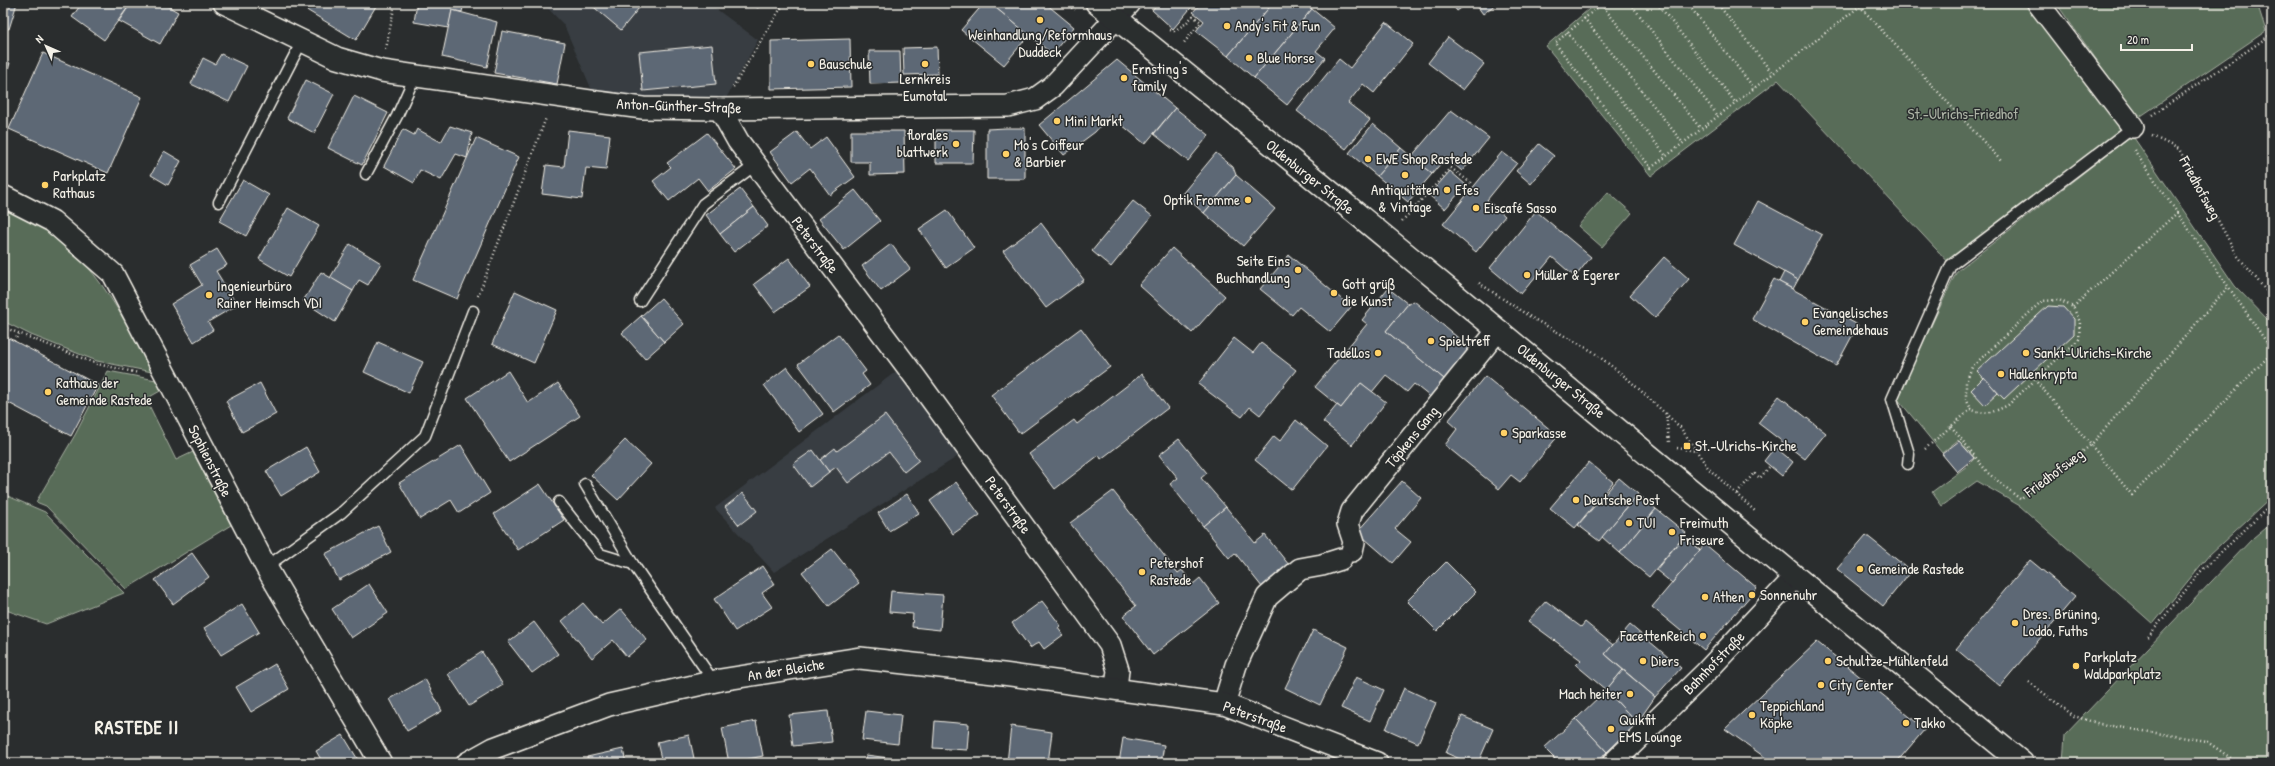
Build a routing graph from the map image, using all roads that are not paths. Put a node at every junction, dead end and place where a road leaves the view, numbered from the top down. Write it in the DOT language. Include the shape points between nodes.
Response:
graph roads {
  1 [pos="224,3"];
  2 [pos="1097,3"];
  3 [pos="2038,3"];
  4 [pos="1123,11"];
  5 [pos="302,41"];
  6 [pos="415,76"];
  7 [pos="720,109"];
  8 [pos="2133,128"];
  9 [pos="756,165"];
  10 [pos="366,174"];
  11 [pos="3,196"];
  12 [pos="220,202"];
  13 [pos="640,301"];
  14 [pos="472,312"];
  15 [pos="1498,330"];
  16 [pos="1908,464"];
  17 [pos="585,484"];
  18 [pos="560,502"];
  19 [pos="633,564"];
  20 [pos="266,567"];
  21 [pos="1795,577"];
  22 [pos="714,682"];
  23 [pos="1116,688"];
  24 [pos="1224,704"];
  25 [pos="381,763"];
  26 [pos="467,763"];
  27 [pos="1377,763"];
  28 [pos="1613,763"];
  29 [pos="2022,763"];
  1 -- 5 [label="street, Anton-Günther-Straße"];
  2 -- 4 [label="street, Oldenburger Straße"];
  3 -- 8 [label="street"];
  4 -- 7 [label="street, Anton-Günther-Straße" via="1053,86 1035,99 1008,106"];
  4 -- 15 [label="street, Oldenburger Straße"];
  5 -- 6 [label="street, Anton-Günther-Straße" via="337,58 382,71"];
  5 -- 12 [label="lane"];
  6 -- 7 [label="street, Anton-Günther-Straße" via="643,108"];
  6 -- 10 [label="lane"];
  7 -- 9 [label="street, Peterstraße" via="738,141"];
  8 -- 16 [label="lane" via="1951,265 1892,399 1909,454"];
  9 -- 13 [label="lane" via="702,204"];
  9 -- 23 [label="street, Peterstraße" via="920,383 1110,645 1118,670"];
  11 -- 20 [label="street, Sophienstraße" via="52,221 113,274"];
  14 -- 20 [label="lane" via="425,436 341,513"];
  15 -- 21 [label="street, Oldenburger Straße"];
  15 -- 24 [label="street, Töpkens Gang" via="1352,511 1348,524 1354,542 1347,555 1322,566 1300,569 1267,597 1236,665"];
  17 -- 19 [label="lane"];
  18 -- 19 [label="lane" via="600,554"];
  19 -- 22 [label="lane"];
  20 -- 25 [label="street, Sophienstraße"];
  21 -- 28 [label="street, Bahnhofstraße" via="1706,672"];
  21 -- 29 [label="street, Oldenburger Straße"];
  22 -- 23 [label="street, An der Bleiche" via="860,658"];
  22 -- 26 [label="street, An der Bleiche" via="609,705 494,748"];
  23 -- 24 [label="street, Peterstraße"];
  24 -- 27 [label="street, Peterstraße"];
}
